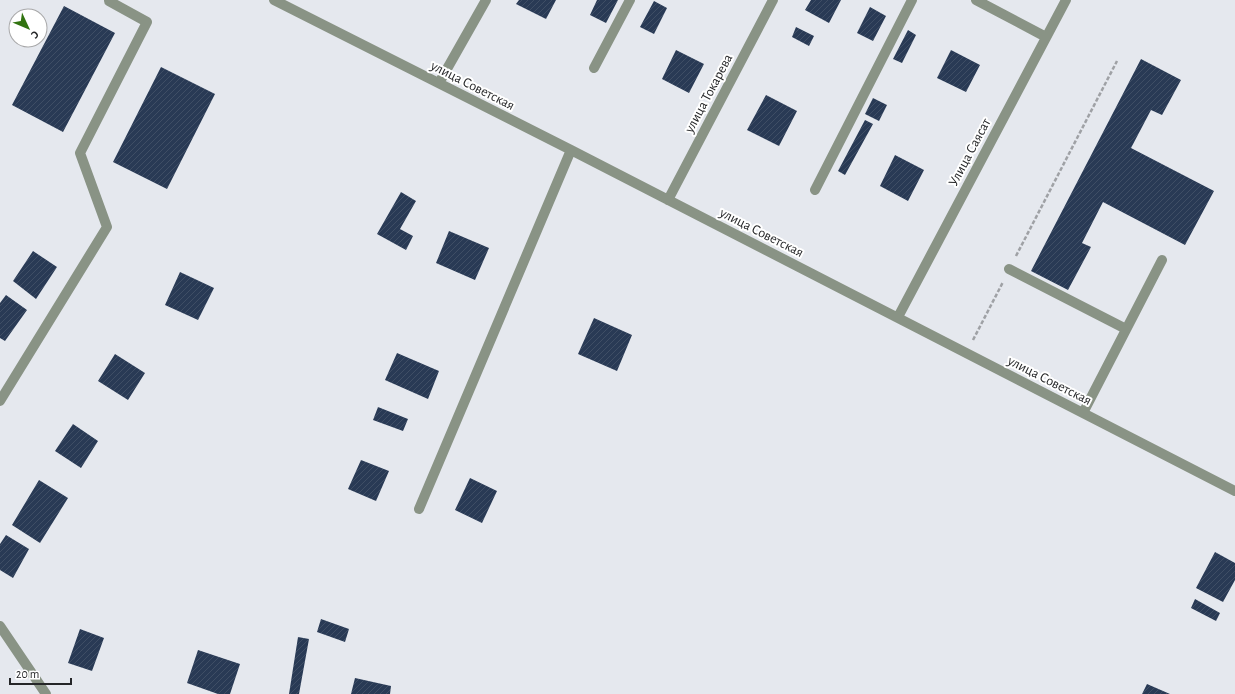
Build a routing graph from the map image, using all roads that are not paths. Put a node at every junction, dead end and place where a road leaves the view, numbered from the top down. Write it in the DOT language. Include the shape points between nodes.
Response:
graph roads {
  1 [pos="109,0"];
  2 [pos="274,0"];
  3 [pos="486,0"];
  4 [pos="630,0"];
  5 [pos="773,0"];
  6 [pos="912,0"];
  7 [pos="976,0"];
  8 [pos="1066,0"];
  9 [pos="1046,37"];
  10 [pos="594,68"];
  11 [pos="439,83"];
  12 [pos="571,150"];
  13 [pos="815,190"];
  14 [pos="668,200"];
  15 [pos="1162,260"];
  16 [pos="1010,269"];
  17 [pos="898,318"];
  18 [pos="1126,329"];
  19 [pos="0,401"];
  20 [pos="1083,413"];
  21 [pos="1235,491"];
  22 [pos="419,509"];
  23 [pos="0,626"];
  24 [pos="46,694"];
  1 -- 19 [label="street" via="147,22 80,154 107,227"];
  2 -- 11 [label="street, улица Советская"];
  3 -- 11 [label="street"];
  4 -- 10 [label="street"];
  5 -- 14 [label="street, улица Токарева"];
  6 -- 13 [label="street"];
  7 -- 9 [label="street"];
  8 -- 9 [label="street, Улица Саясат"];
  9 -- 17 [label="street, Улица Саясат"];
  11 -- 12 [label="street, улица Советская"];
  12 -- 14 [label="street, улица Советская"];
  12 -- 22 [label="street"];
  14 -- 17 [label="street, улица Советская"];
  15 -- 18 [label="street"];
  16 -- 18 [label="street"];
  17 -- 20 [label="street, улица Советская"];
  18 -- 20 [label="street"];
  20 -- 21 [label="street, улица Советская"];
  23 -- 24 [label="street"];
}
